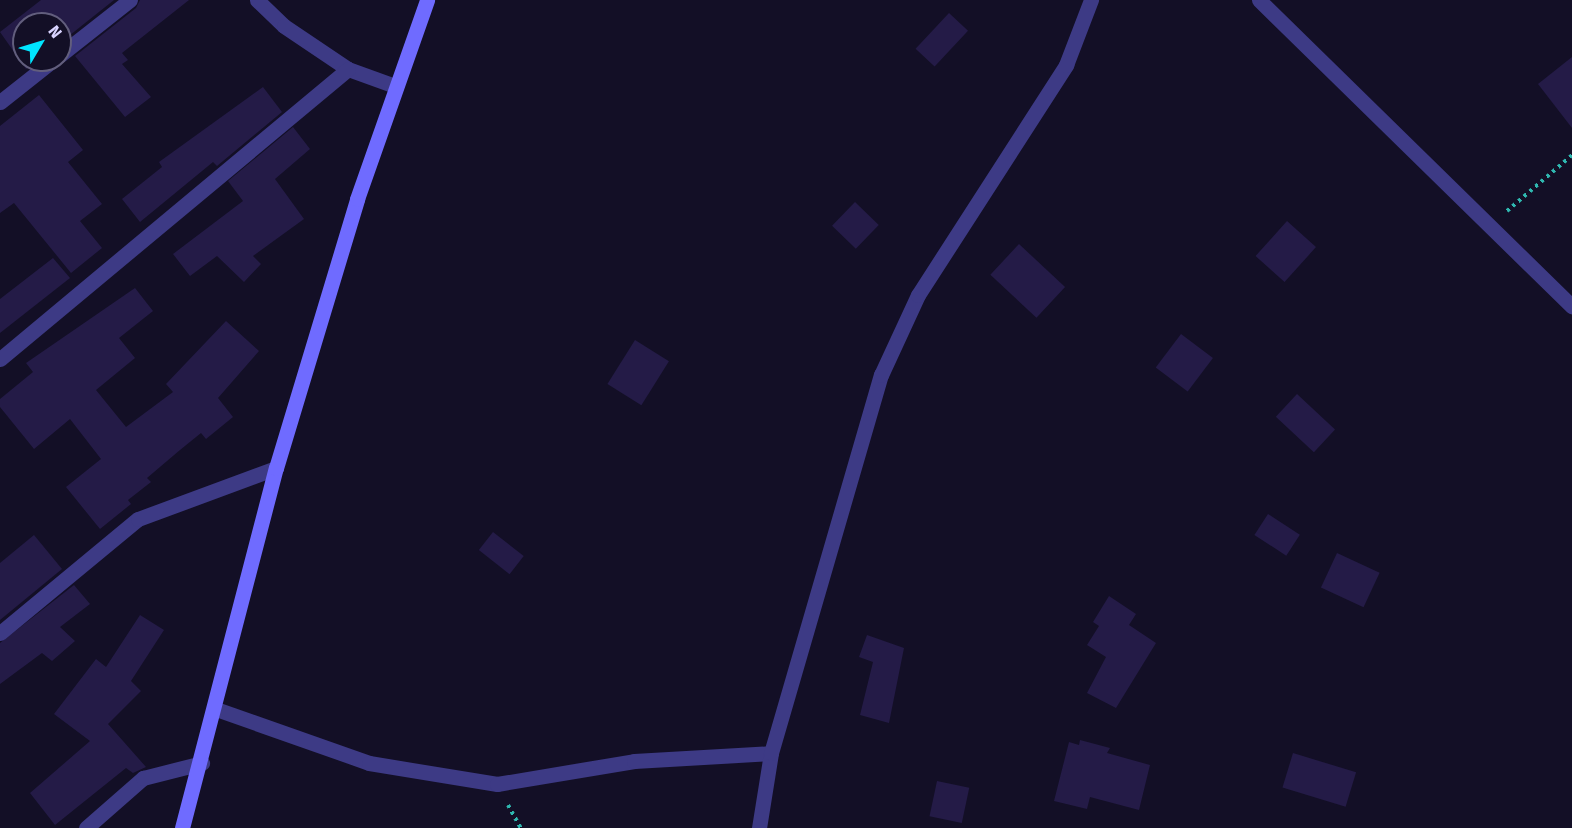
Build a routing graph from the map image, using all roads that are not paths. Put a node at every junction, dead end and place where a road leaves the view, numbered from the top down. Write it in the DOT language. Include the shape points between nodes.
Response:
graph roads {
  1 [pos="130,0"];
  2 [pos="257,0"];
  3 [pos="427,0"];
  4 [pos="1091,0"];
  5 [pos="1259,0"];
  6 [pos="72,46"];
  7 [pos="348,69"];
  8 [pos="38,72"];
  9 [pos="395,86"];
  10 [pos="0,102"];
  11 [pos="1572,307"];
  12 [pos="0,359"];
  13 [pos="276,468"];
  14 [pos="0,633"];
  15 [pos="216,709"];
  16 [pos="771,753"];
  17 [pos="202,763"];
  18 [pos="86,828"];
  19 [pos="182,828"];
  20 [pos="759,828"];
  1 -- 6 [label="street"];
  2 -- 7 [label="street" via="284,26"];
  3 -- 9 [label="main road"];
  4 -- 16 [label="street" via="1066,65 918,295 882,375"];
  5 -- 11 [label="street"];
  7 -- 9 [label="street"];
  7 -- 12 [label="street"];
  8 -- 10 [label="street"];
  9 -- 13 [label="main road"];
  13 -- 14 [label="street" via="138,519"];
  13 -- 15 [label="main road"];
  15 -- 16 [label="street" via="369,763 497,784 634,761"];
  15 -- 17 [label="main road"];
  16 -- 20 [label="street"];
  17 -- 18 [label="street" via="143,778"];
  17 -- 19 [label="main road"];
}
